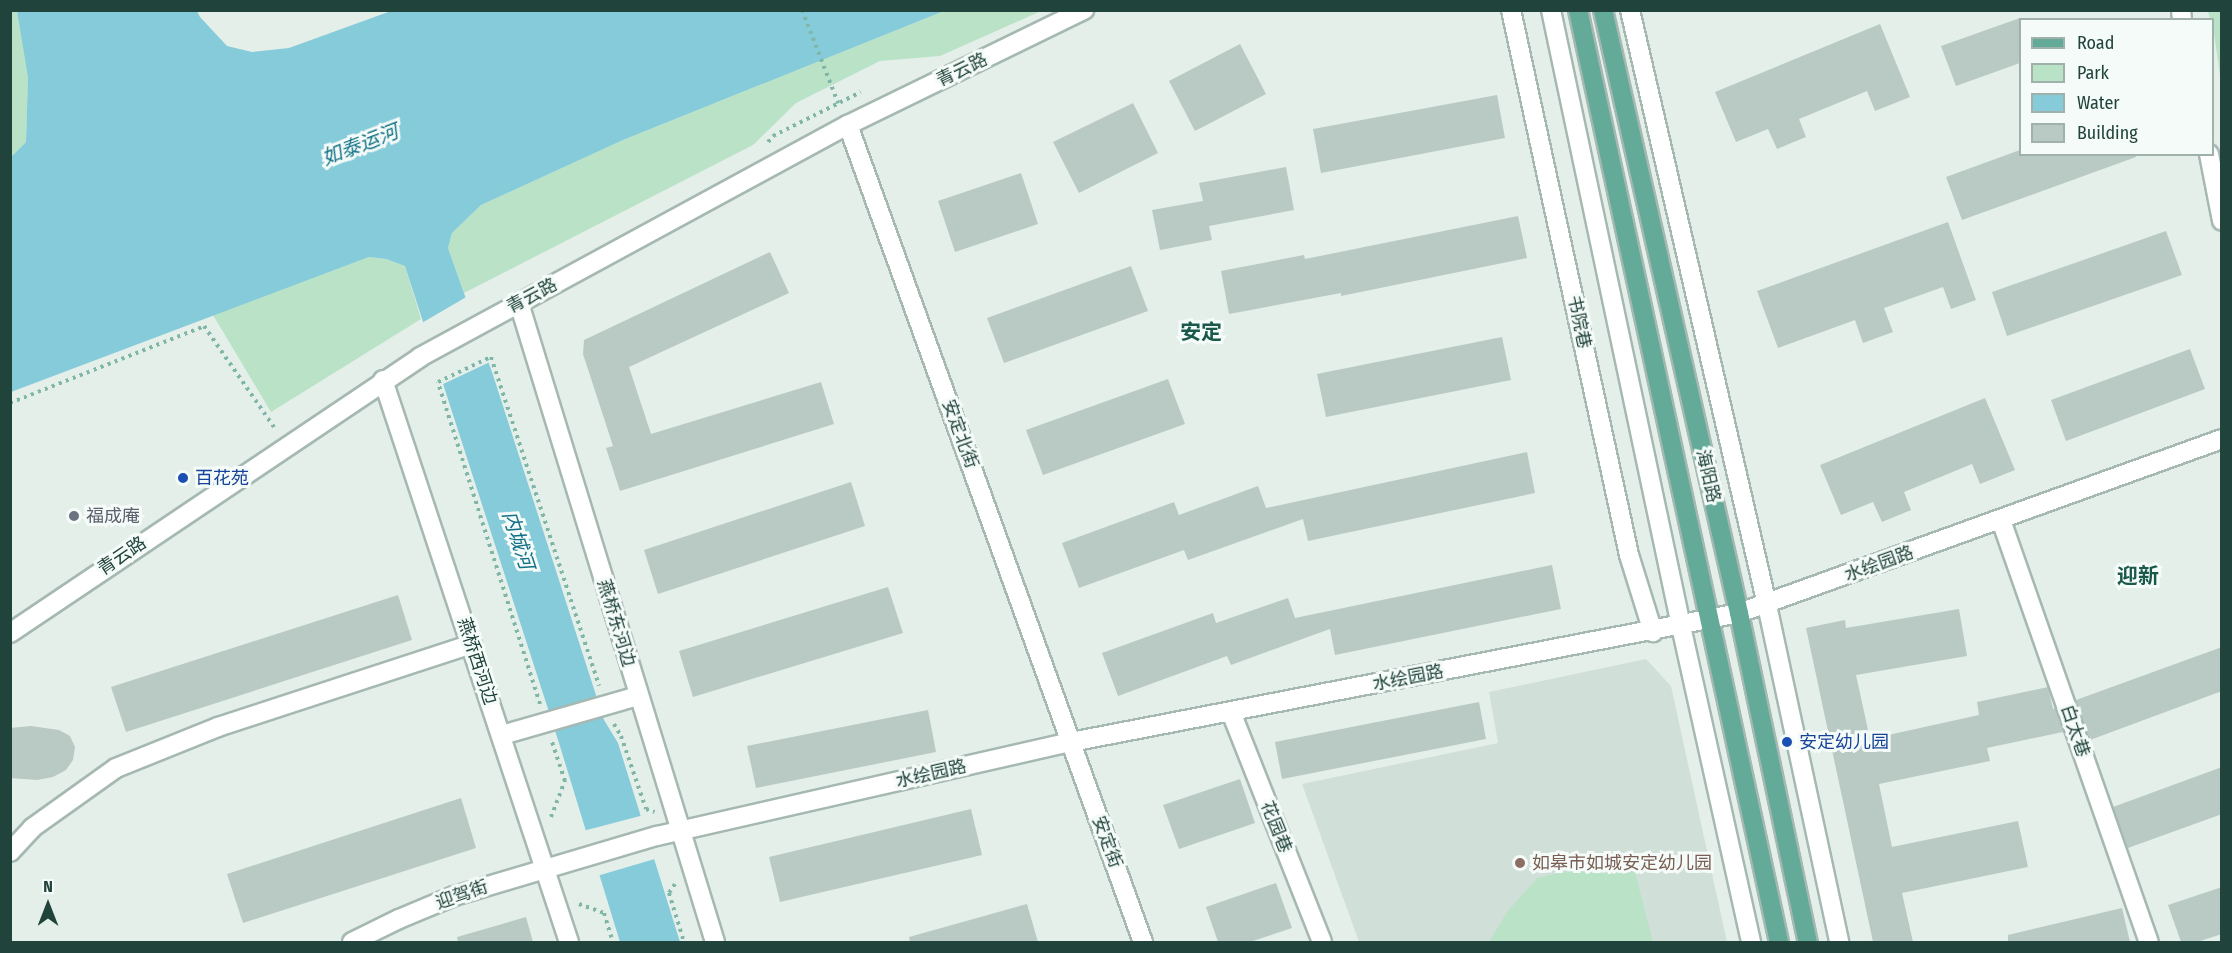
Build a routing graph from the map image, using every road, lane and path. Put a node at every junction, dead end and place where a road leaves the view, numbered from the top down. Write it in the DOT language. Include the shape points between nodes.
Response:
graph roads {
  1 [pos="802,10"];
  2 [pos="1084,10"];
  3 [pos="1511,10"];
  4 [pos="1551,10"];
  5 [pos="1578,10"];
  6 [pos="1630,14"];
  7 [pos="1604,17"];
  8 [pos="838,103"];
  9 [pos="848,125"];
  10 [pos="2209,156"];
  11 [pos="2222,221"];
  12 [pos="519,303"];
  13 [pos="383,380"];
  14 [pos="10,403"];
  15 [pos="2222,439"];
  16 [pos="287,445"];
  17 [pos="2001,520"];
  18 [pos="1767,605"];
  19 [pos="1739,613"];
  20 [pos="1710,620"];
  21 [pos="1681,626"];
  22 [pos="1653,632"];
  23 [pos="10,633"];
  24 [pos="472,644"];
  25 [pos="638,696"];
  26 [pos="604,706"];
  27 [pos="1231,712"];
  28 [pos="547,721"];
  29 [pos="502,735"];
  30 [pos="1071,742"];
  31 [pos="678,824"];
  32 [pos="10,852"];
  33 [pos="576,858"];
  34 [pos="542,860"];
  35 [pos="553,894"];
  36 [pos="352,942"];
  37 [pos="569,942"];
  38 [pos="613,942"];
  39 [pos="715,942"];
  40 [pos="1143,942"];
  41 [pos="1322,942"];
  42 [pos="1752,942"];
  43 [pos="1779,942"];
  44 [pos="1808,942"];
  45 [pos="1839,942"];
  46 [pos="2149,942"];
  1 -- 8 [label="path"];
  2 -- 9 [label="street, 青云路"];
  3 -- 22 [label="street, 书院巷" via="1629,555"];
  4 -- 21 [label="street"];
  5 -- 20 [label="main road, 海阳路"];
  6 -- 18 [label="street"];
  7 -- 19 [label="main road, 海阳路"];
  9 -- 12 [label="street, 青云路"];
  9 -- 30 [label="street, 安定北街"];
  10 -- 11 [label="street"];
  12 -- 13 [label="street, 青云路"];
  12 -- 25 [label="street, 燕桥东河边"];
  13 -- 16 [label="street, 青云路"];
  13 -- 24 [label="street, 燕桥西河边"];
  14 -- 16 [label="path" via="204,326"];
  15 -- 17 [label="street, 水绘园路"];
  16 -- 23 [label="street, 青云路"];
  17 -- 18 [label="street, 水绘园路"];
  17 -- 46 [label="street, 白太巷"];
  18 -- 19 [label="street, 水绘园路"];
  18 -- 45 [label="street"];
  19 -- 20 [label="street, 水绘园路"];
  19 -- 44 [label="main road, 海阳路"];
  20 -- 21 [label="street, 水绘园路"];
  20 -- 43 [label="main road, 海阳路"];
  21 -- 22 [label="street, 水绘园路"];
  21 -- 42 [label="street"];
  22 -- 27 [label="street, 水绘园路"];
  24 -- 29 [label="street, 燕桥西河边"];
  24 -- 32 [label="street" via="218,727 116,768 32,828"];
  25 -- 26 [label="street"];
  25 -- 31 [label="street, 燕桥东河边"];
  26 -- 28 [label="street"];
  26 -- 28 [label="path" via="491,357 438,382"];
  26 -- 31 [label="path" via="621,736 646,809"];
  27 -- 30 [label="street, 水绘园路"];
  27 -- 41 [label="street, 花园巷"];
  28 -- 29 [label="street"];
  28 -- 34 [label="path" via="565,781"];
  29 -- 34 [label="street, 燕桥西河边"];
  30 -- 31 [label="street, 水绘园路"];
  30 -- 40 [label="street, 安定街"];
  31 -- 33 [label="street, 水绘园路" via="657,836"];
  31 -- 39 [label="street, 燕桥东河边"];
  33 -- 34 [label="street, 迎驾街"];
  34 -- 35 [label="street, 燕桥西河边"];
  34 -- 36 [label="street, 迎驾街" via="399,918"];
  35 -- 37 [label="street, 燕桥西河边"];
  35 -- 38 [label="path" via="604,913"];
}
